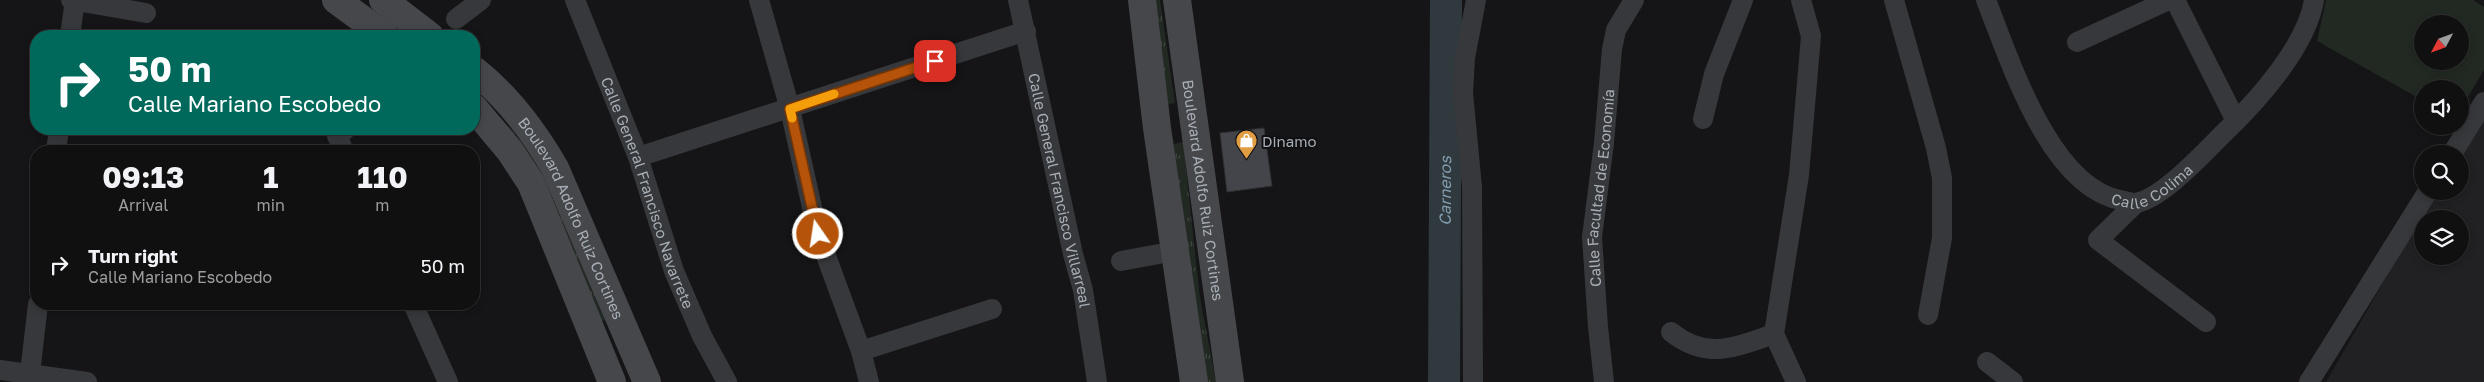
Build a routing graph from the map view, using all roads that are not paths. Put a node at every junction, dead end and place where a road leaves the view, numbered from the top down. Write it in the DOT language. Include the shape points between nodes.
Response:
graph roads {
  1 [pos="73,0"];
  2 [pos="336,0"];
  3 [pos="383,0"];
  4 [pos="481,0"];
  5 [pos="575,0"];
  6 [pos="759,0"];
  7 [pos="1018,0"];
  8 [pos="1142,0"];
  9 [pos="1177,0"];
  10 [pos="1476,0"];
  11 [pos="1743,0"];
  12 [pos="1801,0"];
  13 [pos="1894,0"];
  14 [pos="1986,0"];
  15 [pos="2169,0"];
  16 [pos="2175,0"];
  17 [pos="2314,0"];
  18 [pos="1629,3"];
  19 [pos="146,13"];
  20 [pos="456,19"];
  21 [pos="70,30"];
  22 [pos="377,30"];
  23 [pos="422,30"];
  24 [pos="1026,31"];
  25 [pos="2077,42"];
  26 [pos="480,76"];
  27 [pos="2484,102"];
  28 [pos="790,109"];
  29 [pos="480,115"];
  30 [pos="1703,119"];
  31 [pos="2236,121"];
  32 [pos="1195,122"];
  33 [pos="1157,128"];
  34 [pos="2458,145"];
  35 [pos="638,157"];
  36 [pos="2422,200"];
  37 [pos="2136,203"];
  38 [pos="1175,251"];
  39 [pos="1121,261"];
  40 [pos="992,309"];
  41 [pos="37,310"];
  42 [pos="416,310"];
  43 [pos="1928,315"];
  44 [pos="2206,322"];
  45 [pos="1672,332"];
  46 [pos="1774,334"];
  47 [pos="628,337"];
  48 [pos="598,349"];
  49 [pos="861,351"];
  50 [pos="1987,362"];
  51 [pos="0,370"];
  52 [pos="29,378"];
  53 [pos="86,382"];
  54 [pos="448,382"];
  55 [pos="612,382"];
  56 [pos="647,382"];
  57 [pos="727,382"];
  58 [pos="869,382"];
  59 [pos="1097,382"];
  60 [pos="1194,382"];
  61 [pos="1230,382"];
  62 [pos="1473,382"];
  63 [pos="1604,382"];
  64 [pos="1796,382"];
  65 [pos="2013,382"];
  66 [pos="2309,382"];
  1 -- 19 [label="street"];
  1 -- 21 [label="street"];
  2 -- 22 [label="main road"];
  3 -- 23 [label="main road"];
  4 -- 20 [label="street"];
  5 -- 35 [label="street, Calle General Francisco Navarrete"];
  6 -- 28 [label="street"];
  7 -- 24 [label="street, Calle General Francisco Villarreal"];
  8 -- 33 [label="main road"];
  9 -- 32 [label="main road, Boulevard Adolfo Ruiz Cortines"];
  10 -- 62 [label="street" via="1462,93 1472,187"];
  11 -- 30 [label="street" via="1714,74"];
  12 -- 46 [label="street" via="1810,36 1800,165"];
  13 -- 43 [label="street" via="1942,178 1942,238"];
  14 -- 37 [label="street, Calle Colima" via="2039,124 2060,158 2084,183 2109,198"];
  15 -- 25 [label="street"];
  16 -- 31 [label="street"];
  17 -- 31 [label="street, Calle Colima" via="2304,33 2292,54"];
  18 -- 63 [label="street, Calle Facultad de Economía" via="1616,30 1612,49 1592,237"];
  24 -- 28 [label="street"];
  24 -- 59 [label="street, Calle General Francisco Villarreal" via="1083,290"];
  26 -- 47 [label="main road, Boulevard Adolfo Ruiz Cortines" via="531,131 555,168"];
  27 -- 34 [label="street"];
  28 -- 35 [label="street"];
  28 -- 49 [label="street" via="818,234"];
  29 -- 48 [label="main road, Boulevard Adolfo Ruiz Cortines" via="510,151 530,184"];
  31 -- 37 [label="street, Calle Colima" via="2178,178"];
  32 -- 33 [label="main road"];
  32 -- 61 [label="main road, Boulevard Adolfo Ruiz Cortines"];
  33 -- 38 [label="main road"];
  35 -- 57 [label="street, Calle General Francisco Navarrete" via="674,271 702,336"];
  36 -- 66 [label="street"];
  37 -- 44 [label="street" via="2098,240"];
  38 -- 39 [label="street"];
  38 -- 60 [label="main road"];
  40 -- 49 [label="street"];
  41 -- 52 [label="street"];
  42 -- 54 [label="street"];
  45 -- 46 [label="street" via="1686,344 1702,349 1732,348"];
  46 -- 64 [label="street"];
  47 -- 48 [label="main road"];
  47 -- 56 [label="main road, Boulevard Adolfo Ruiz Cortines"];
  48 -- 55 [label="main road, Boulevard Adolfo Ruiz Cortines"];
  49 -- 58 [label="street"];
  50 -- 65 [label="street"];
  51 -- 52 [label="street"];
  52 -- 53 [label="street"];
}
